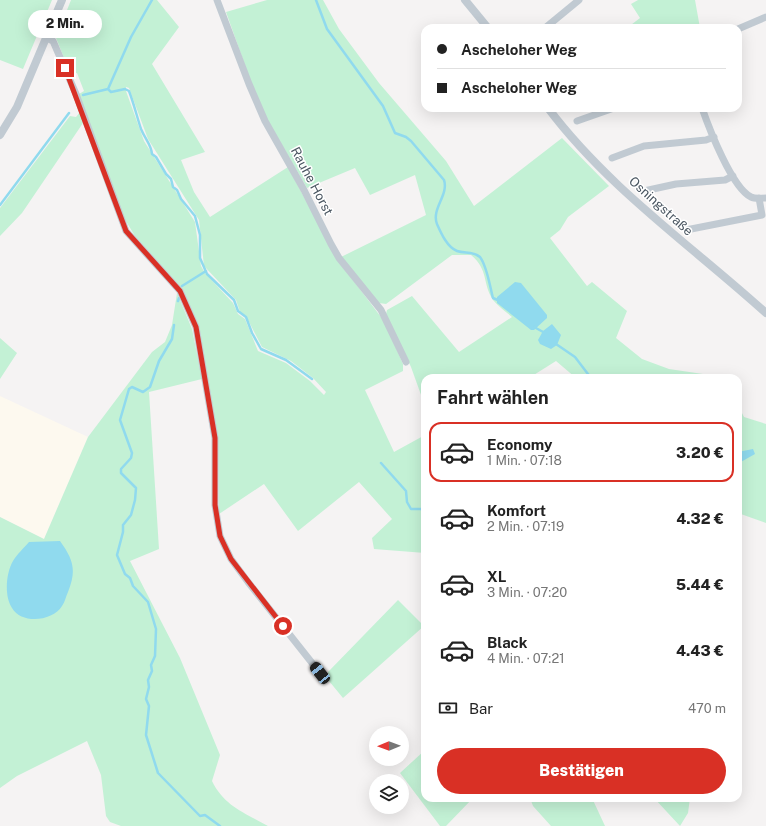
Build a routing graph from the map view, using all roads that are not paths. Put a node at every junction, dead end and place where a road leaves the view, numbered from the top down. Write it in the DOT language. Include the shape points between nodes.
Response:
graph roads {
  1 [pos="62,0"];
  2 [pos="217,0"];
  3 [pos="465,0"];
  4 [pos="578,0"];
  5 [pos="766,17"];
  6 [pos="485,24"];
  7 [pos="550,24"];
  8 [pos="742,27"];
  9 [pos="47,38"];
  10 [pos="551,112"];
  11 [pos="603,112"];
  12 [pos="704,112"];
  13 [pos="577,121"];
  14 [pos="0,135"];
  15 [pos="714,137"];
  16 [pos="612,158"];
  17 [pos="733,176"];
  18 [pos="644,191"];
  19 [pos="762,198"];
  20 [pos="686,230"];
  21 [pos="766,313"];
  22 [pos="406,362"];
  23 [pos="320,673"];
  1 -- 9 [label="street"];
  2 -- 22 [label="street, Rauhe Horst" via="266,122 339,258 381,310"];
  3 -- 6 [label="street"];
  4 -- 7 [label="street"];
  5 -- 8 [label="street"];
  9 -- 14 [label="street" via="18,107"];
  9 -- 23 [label="street" via="53,41 76,94 126,231 180,291 196,327 215,438 215,505 220,536 231,559"];
  10 -- 21 [label="street, Osningstraße" via="588,155 621,186"];
  11 -- 13 [label="street"];
  12 -- 15 [label="street"];
  15 -- 16 [label="street" via="644,146"];
  15 -- 17 [label="street"];
  17 -- 18 [label="street" via="725,180 676,184"];
  17 -- 19 [label="street" via="750,196"];
  19 -- 20 [label="street" via="762,215"];
}
